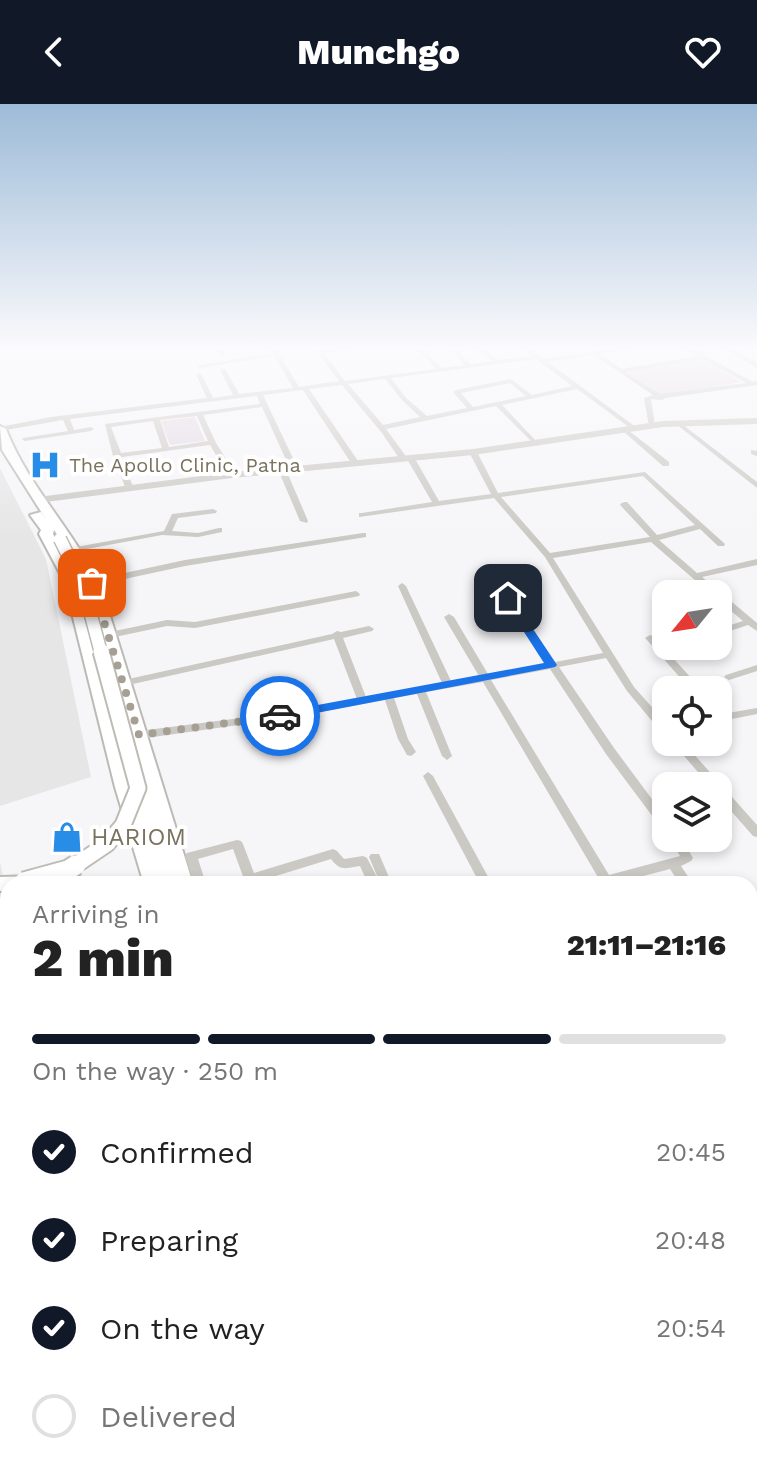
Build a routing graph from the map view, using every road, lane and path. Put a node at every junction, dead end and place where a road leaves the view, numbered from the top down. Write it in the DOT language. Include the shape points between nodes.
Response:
graph roads {
  1 [pos="123,411"];
  2 [pos="215,411"];
  3 [pos="267,411"];
  4 [pos="317,411"];
  5 [pos="370,411"];
  6 [pos="417,411"];
  7 [pos="463,411"];
  8 [pos="505,411"];
  9 [pos="608,411"];
  10 [pos="649,411"];
  11 [pos="199,413"];
  12 [pos="99,414"];
  13 [pos="66,418"];
  14 [pos="156,419"];
  15 [pos="426,419"];
  16 [pos="756,421"];
  17 [pos="678,423"];
  18 [pos="107,425"];
  19 [pos="652,426"];
  20 [pos="384,427"];
  21 [pos="0,429"];
  22 [pos="91,429"];
  23 [pos="631,430"];
  24 [pos="72,432"];
  25 [pos="25,439"];
  26 [pos="212,443"];
  27 [pos="536,444"];
  28 [pos="166,449"];
  29 [pos="473,452"];
  30 [pos="117,456"];
  31 [pos="408,459"];
  32 [pos="5,462"];
  33 [pos="356,464"];
  34 [pos="666,464"];
  35 [pos="295,471"];
  36 [pos="283,472"];
  37 [pos="232,475"];
  38 [pos="757,486"];
  39 [pos="129,487"];
  40 [pos="496,496"];
  41 [pos="38,500"];
  42 [pos="437,504"];
  43 [pos="624,504"];
  44 [pos="213,511"];
  45 [pos="362,515"];
  46 [pos="304,521"];
  47 [pos="700,526"];
  48 [pos="219,530"];
  49 [pos="56,533"];
  50 [pos="167,533"];
  51 [pos="363,535"];
  52 [pos="654,538"];
  53 [pos="721,544"];
  54 [pos="76,549"];
  55 [pos="548,556"];
  56 [pos="757,562"];
  57 [pos="493,576"];
  58 [pos="695,576"];
  59 [pos="700,580"];
  60 [pos="92,583"];
  61 [pos="402,586"];
  62 [pos="356,594"];
  63 [pos="732,608"];
  64 [pos="449,617"];
  65 [pos="753,625"];
  66 [pos="369,629"];
  67 [pos="732,629"];
  68 [pos="337,634"];
  69 [pos="110,635"];
  70 [pos="650,638"];
  71 [pos="609,655"];
  72 [pos="551,665"];
  73 [pos="757,668"];
  74 [pos="684,676"];
  75 [pos="732,676"];
  76 [pos="482,677"];
  77 [pos="124,683"];
  78 [pos="447,684"];
  79 [pos="420,689"];
  80 [pos="388,695"];
  81 [pos="362,700"];
  82 [pos="757,711"];
  83 [pos="652,714"];
  84 [pos="732,716"];
  85 [pos="139,735"];
  86 [pos="411,752"];
  87 [pos="447,756"];
  88 [pos="689,756"];
  89 [pos="704,772"];
  90 [pos="428,776"];
  91 [pos="138,788"];
  92 [pos="732,804"];
  93 [pos="652,806"];
  94 [pos="757,833"];
  95 [pos="683,852"];
  96 [pos="375,857"];
  97 [pos="673,864"];
  98 [pos="46,876"];
  99 [pos="152,876"];
  100 [pos="166,876"];
  101 [pos="181,876"];
  102 [pos="197,876"];
  103 [pos="249,876"];
  104 [pos="260,876"];
  105 [pos="370,876"];
  106 [pos="383,876"];
  107 [pos="482,876"];
  108 [pos="603,876"];
  109 [pos="626,876"];
  110 [pos="681,876"];
  1 -- 12 [label="street"];
  2 -- 11 [label="street"];
  3 -- 35 [label="street"];
  4 -- 33 [label="street"];
  5 -- 20 [label="street"];
  6 -- 15 [label="street"];
  7 -- 15 [label="street"];
  8 -- 27 [label="street"];
  9 -- 23 [label="street"];
  10 -- 19 [label="street"];
  11 -- 14 [label="street"];
  11 -- 26 [label="street"];
  12 -- 13 [label="street"];
  12 -- 18 [label="street"];
  13 -- 21 [label="street"];
  13 -- 24 [label="street"];
  14 -- 18 [label="street"];
  14 -- 28 [label="street"];
  15 -- 20 [label="street"];
  16 -- 17 [label="street"];
  17 -- 19 [label="street"];
  17 -- 38 [label="street"];
  18 -- 30 [label="street"];
  19 -- 23 [label="street"];
  20 -- 31 [label="street"];
  21 -- 32 [label="highway"];
  22 -- 24 [label="street"];
  23 -- 27 [label="street"];
  23 -- 34 [label="street"];
  24 -- 25 [label="street"];
  26 -- 28 [label="street"];
  26 -- 37 [label="street"];
  27 -- 29 [label="street"];
  28 -- 30 [label="street"];
  29 -- 31 [label="street"];
  29 -- 40 [label="street"];
  30 -- 39 [label="street"];
  31 -- 33 [label="street"];
  31 -- 42 [label="street"];
  32 -- 41 [label="highway"];
  32 -- 49 [label="highway"];
  33 -- 35 [label="street"];
  35 -- 36 [label="street"];
  36 -- 37 [label="street"];
  36 -- 46 [label="street"];
  37 -- 39 [label="street"];
  39 -- 41 [label="street"];
  40 -- 42 [label="street"];
  40 -- 47 [label="street" via="645,474"];
  40 -- 55 [label="street"];
  41 -- 49 [label="highway"];
  42 -- 45 [label="street"];
  43 -- 52 [label="street"];
  44 -- 50 [label="street" via="175,516"];
  47 -- 52 [label="street"];
  47 -- 53 [label="street"];
  48 -- 50 [label="street"];
  49 -- 54 [label="highway"];
  49 -- 91 [label="main road, bridge" via="83,585"];
  49 -- 99 [label="highway" via="46,534 71,581"];
  50 -- 54 [label="street"];
  51 -- 60 [label="street"];
  52 -- 55 [label="street"];
  52 -- 58 [label="street"];
  54 -- 60 [label="highway"];
  55 -- 71 [label="street"];
  56 -- 58 [label="street"];
  57 -- 72 [label="street"];
  58 -- 59 [label="street"];
  60 -- 69 [label="highway"];
  61 -- 78 [label="street"];
  62 -- 69 [label="street" via="195,625 167,623"];
  63 -- 65 [label="street"];
  64 -- 76 [label="street"];
  65 -- 67 [label="street"];
  66 -- 68 [label="street"];
  68 -- 77 [label="street"];
  68 -- 81 [label="street"];
  69 -- 77 [label="highway"];
  70 -- 74 [label="street"];
  71 -- 72 [label="street"];
  71 -- 83 [label="street"];
  72 -- 76 [label="street"];
  72 -- 93 [label="street"];
  73 -- 75 [label="street"];
  76 -- 78 [label="street"];
  76 -- 108 [label="street"];
  77 -- 85 [label="highway"];
  78 -- 79 [label="street"];
  79 -- 80 [label="street"];
  79 -- 87 [label="street"];
  80 -- 81 [label="street"];
  80 -- 86 [label="street"];
  81 -- 85 [label="street"];
  82 -- 84 [label="street"];
  85 -- 101 [label="highway"];
  88 -- 89 [label="street"];
  90 -- 107 [label="street"];
  91 -- 98 [label="main road, bridge" via="123,825 107,844 68,870"];
  91 -- 100 [label="main road"];
  92 -- 94 [label="street"];
  95 -- 97 [label="street" via="687,858"];
  96 -- 106 [label="street"];
  97 -- 109 [label="street"];
  97 -- 110 [label="street"];
  102 -- 103 [label="street" via="191,856 237,844"];
  104 -- 105 [label="street" via="333,854 341,864 363,861"];
}
